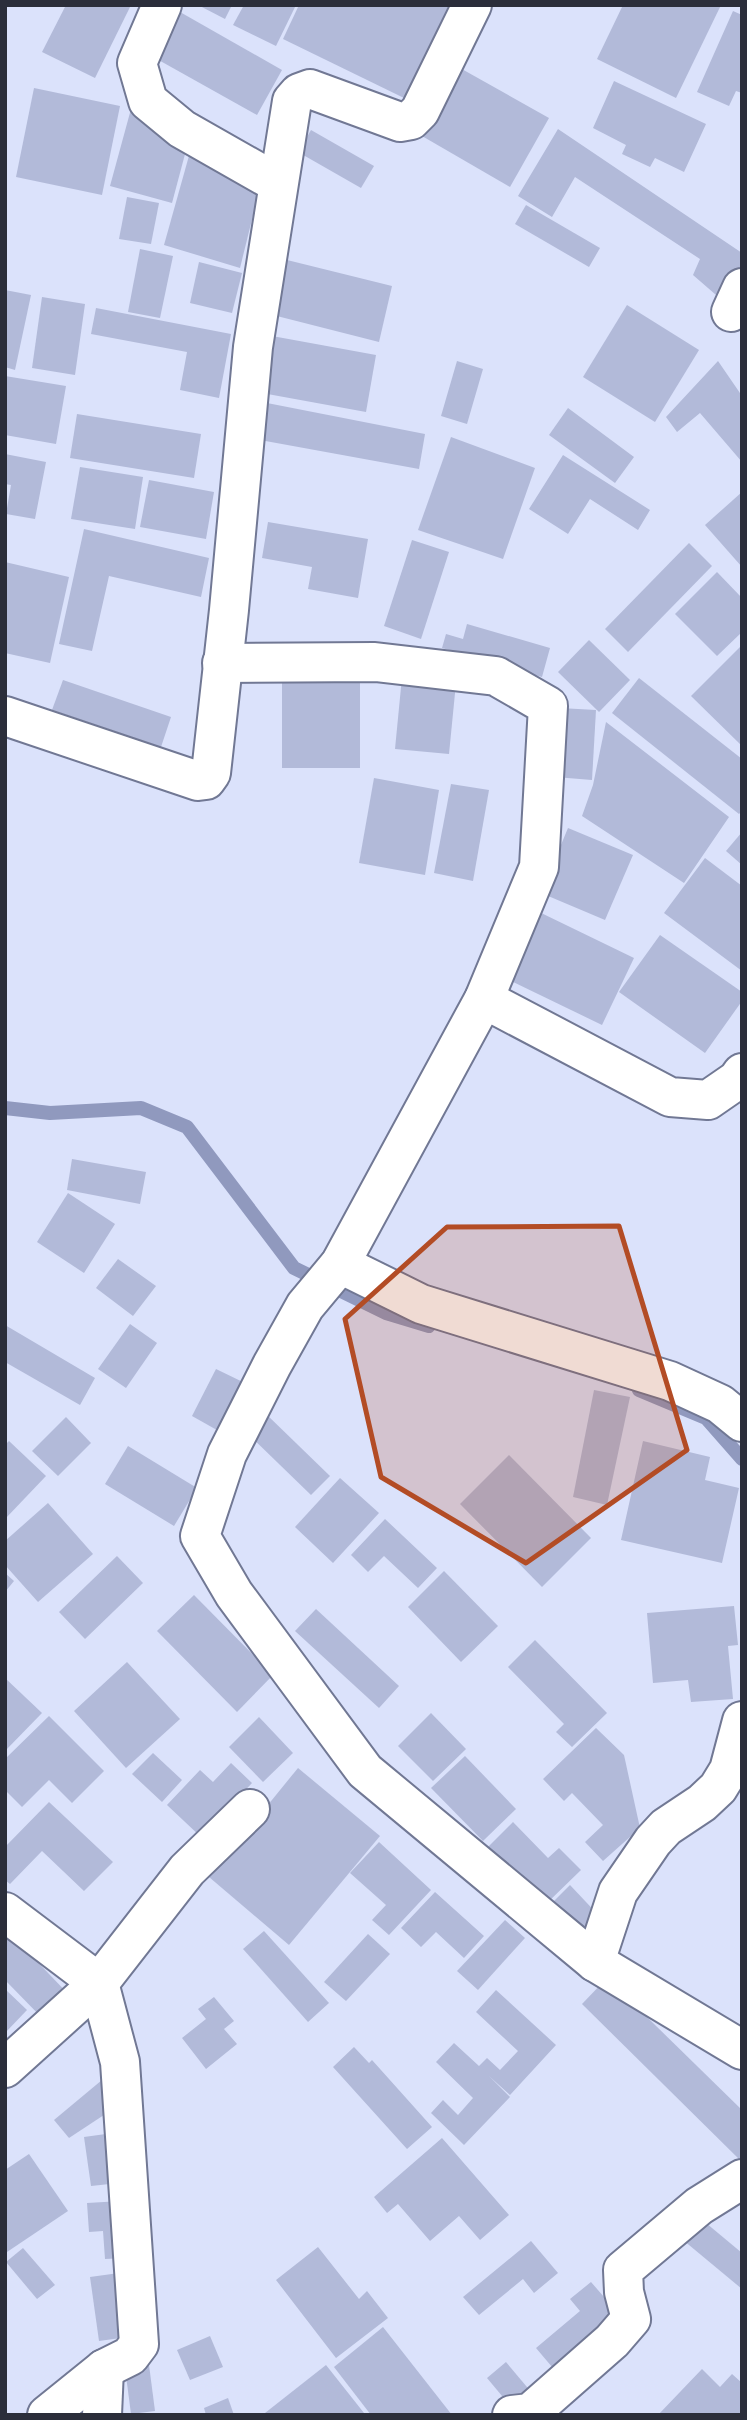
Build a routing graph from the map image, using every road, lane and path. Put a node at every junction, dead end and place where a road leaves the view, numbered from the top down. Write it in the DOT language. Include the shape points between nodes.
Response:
graph roads {
  1 [pos="162,5"];
  2 [pos="472,5"];
  3 [pos="277,183"];
  4 [pos="222,663"];
  5 [pos="5,716"];
  6 [pos="484,999"];
  7 [pos="742,1073"];
  8 [pos="340,1264"];
  9 [pos="742,1423"];
  10 [pos="742,1721"];
  11 [pos="250,1809"];
  12 [pos="5,1912"];
  13 [pos="595,1962"];
  14 [pos="99,1983"];
  15 [pos="742,2050"];
  16 [pos="5,2068"];
  17 [pos="742,2179"];
  18 [pos="104,2369"];
  19 [pos="47,2415"];
  20 [pos="102,2415"];
  21 [pos="512,2415"];
  1 -- 3 [label="street" via="137,63 148,101 182,129"];
  2 -- 3 [label="street" via="411,120 400,122 310,89 299,93 292,101"];
  3 -- 4 [label="street" via="253,347"];
  4 -- 5 [label="street" via="211,773 206,780"];
  4 -- 6 [label="street" via="374,662 496,676 548,706 539,867"];
  6 -- 7 [label="street" via="670,1097 708,1100"];
  6 -- 8 [label="street"];
  8 -- 9 [label="street" via="421,1304 670,1381 720,1405"];
  8 -- 13 [label="street" via="305,1306 272,1365 227,1454 200,1536 233,1594 365,1771"];
  10 -- 13 [label="street" via="729,1770 718,1788 666,1827 618,1892"];
  11 -- 14 [label="street" via="187,1870"];
  12 -- 14 [label="street"];
  13 -- 15 [label="street"];
  14 -- 16 [label="street"];
  14 -- 18 [label="street" via="120,2062 139,2344 130,2356"];
  17 -- 21 [label="street" via="699,2206 623,2270 631,2319 530,2413"];
  18 -- 19 [label="street"];
  18 -- 20 [label="street"];
}
